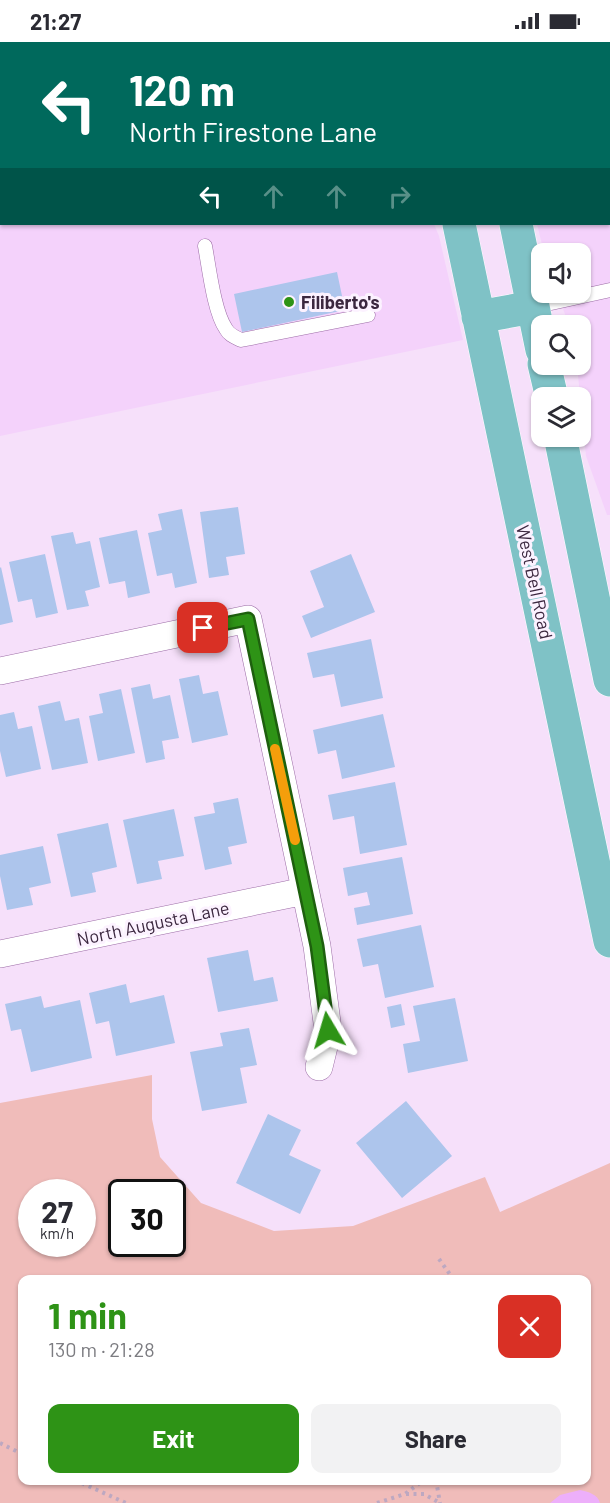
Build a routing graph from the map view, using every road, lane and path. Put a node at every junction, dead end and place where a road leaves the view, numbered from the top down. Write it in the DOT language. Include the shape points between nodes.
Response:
graph roads {
  1 [pos="459,225"];
  2 [pos="516,225"];
  3 [pos="205,246"];
  4 [pos="610,290"];
  5 [pos="533,307"];
  6 [pos="368,315"];
  7 [pos="535,315"];
  8 [pos="478,317"];
  9 [pos="562,447"];
  10 [pos="0,671"];
  11 [pos="610,680"];
  12 [pos="306,891"];
  13 [pos="610,941"];
  14 [pos="0,954"];
  15 [pos="319,1067"];
  16 [pos="439,1259"];
  17 [pos="450,1275"];
  18 [pos="0,1443"];
  19 [pos="18,1452"];
  20 [pos="86,1485"];
  21 [pos="417,1485"];
  22 [pos="437,1485"];
  23 [pos="405,1494"];
  24 [pos="126,1503"];
  25 [pos="377,1503"];
  26 [pos="440,1503"];
  1 -- 8 [label="main road, West Bell Road"];
  2 -- 5 [label="main road"];
  3 -- 6 [label="lane" via="219,315 230,335 241,340"];
  4 -- 5 [label="lane"];
  5 -- 7 [label="main road"];
  5 -- 8 [label="main road"];
  8 -- 13 [label="main road, West Bell Road"];
  9 -- 11 [label="main road"];
  10 -- 12 [label="street" via="248,619"];
  12 -- 14 [label="street, North Augusta Lane"];
  12 -- 15 [label="street" via="328,1030"];
  16 -- 17 [label="path"];
  18 -- 19 [label="path"];
  20 -- 24 [label="path"];
  21 -- 23 [label="path"];
  22 -- 26 [label="path"];
  23 -- 25 [label="path"];
  23 -- 26 [label="path" via="424,1494"];
}
